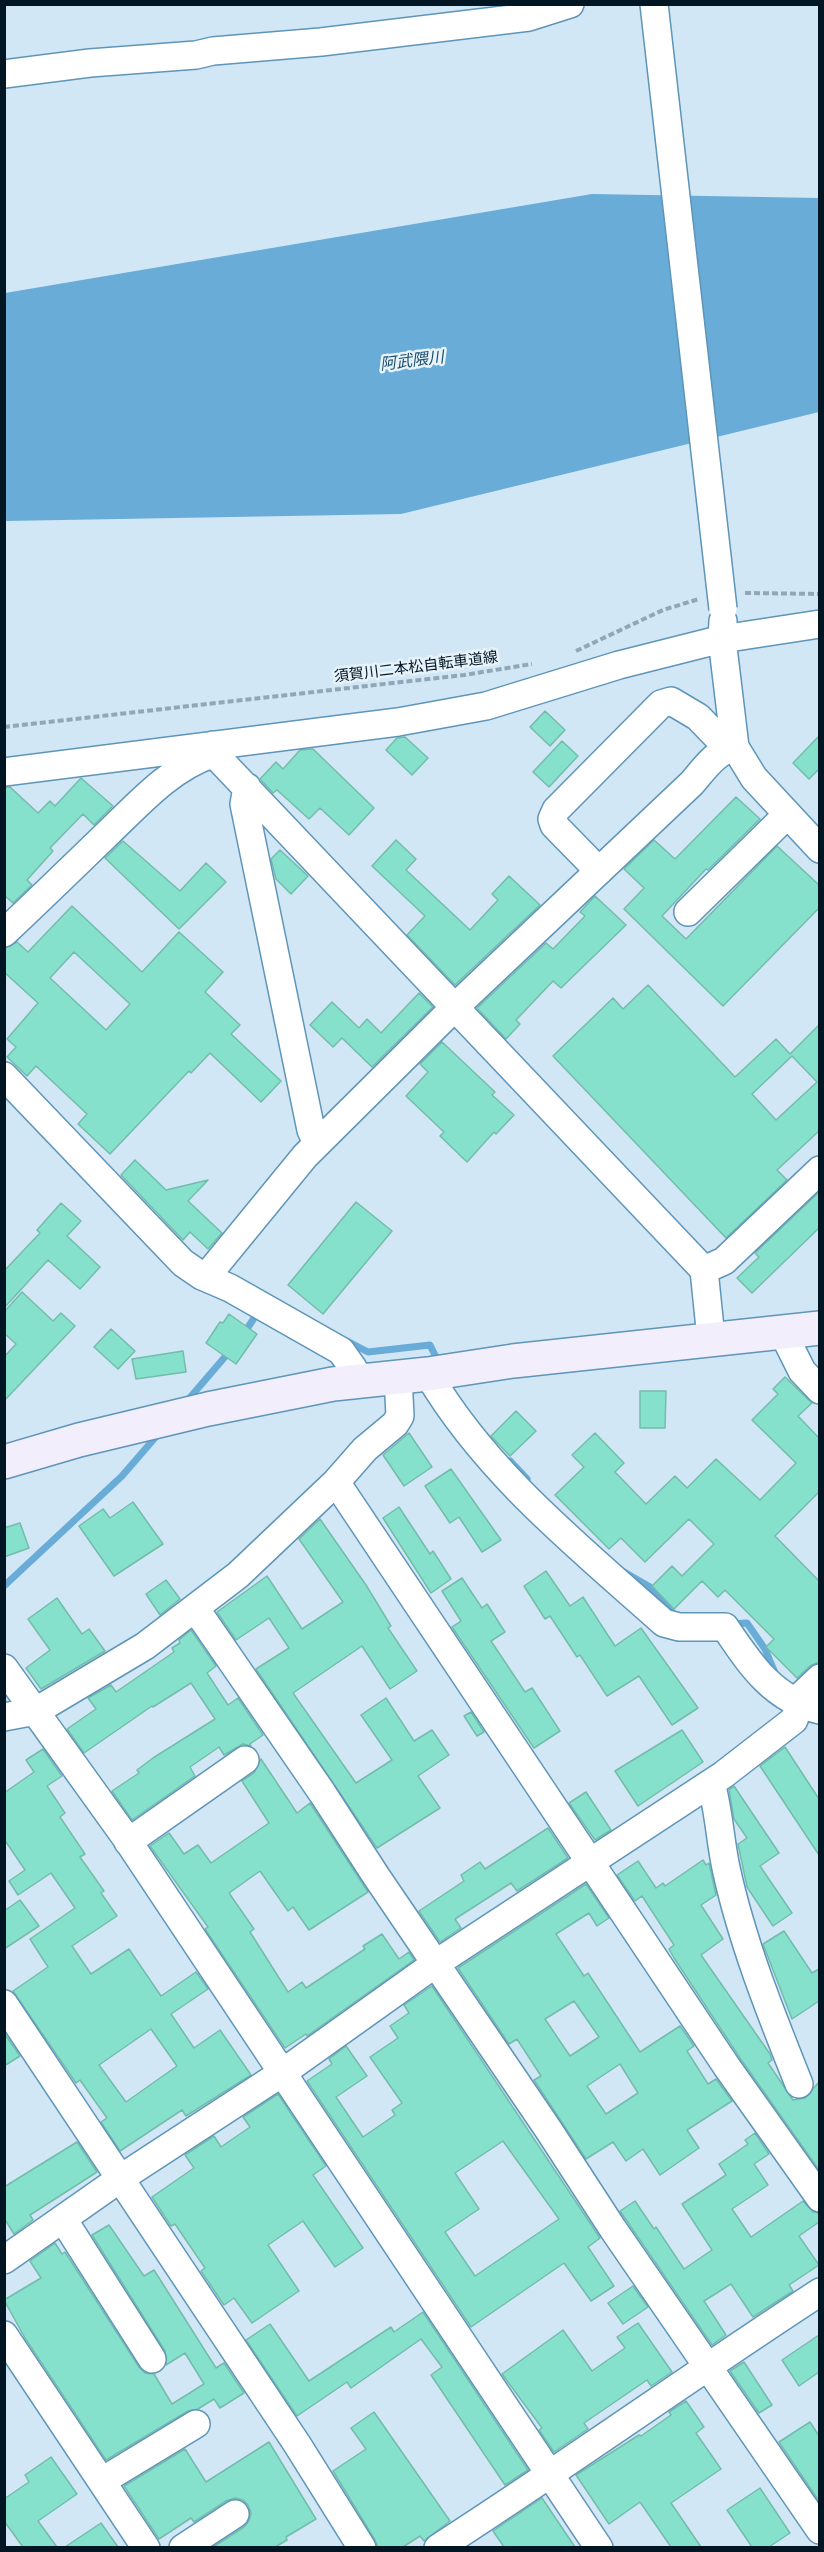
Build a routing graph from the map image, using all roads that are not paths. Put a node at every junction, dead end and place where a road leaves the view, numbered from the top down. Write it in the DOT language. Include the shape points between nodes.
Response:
graph roads {
  1 [pos="570,4"];
  2 [pos="654,4"];
  3 [pos="529,11"];
  4 [pos="4,74"];
  5 [pos="819,624"];
  6 [pos="722,639"];
  7 [pos="214,748"];
  8 [pos="731,748"];
  9 [pos="4,771"];
  10 [pos="247,787"];
  11 [pos="787,815"];
  12 [pos="819,849"];
  13 [pos="599,871"];
  14 [pos="688,912"];
  15 [pos="4,933"];
  16 [pos="454,1008"];
  17 [pos="4,1076"];
  18 [pos="317,1143"];
  19 [pos="819,1170"];
  20 [pos="704,1270"];
  21 [pos="206,1277"];
  22 [pos="819,1328"];
  23 [pos="782,1331"];
  24 [pos="711,1338"];
  25 [pos="413,1375"];
  26 [pos="356,1381"];
  27 [pos="819,1390"];
  28 [pos="4,1462"];
  29 [pos="336,1482"];
  30 [pos="195,1608"];
  31 [pos="4,1668"];
  32 [pos="819,1678"];
  33 [pos="810,1708"];
  34 [pos="36,1711"];
  35 [pos="4,1718"];
  36 [pos="245,1760"];
  37 [pos="711,1783"];
  38 [pos="128,1842"];
  39 [pos="589,1861"];
  40 [pos="435,1964"];
  41 [pos="4,2004"];
  42 [pos="282,2073"];
  43 [pos="799,2084"];
  44 [pos="121,2178"];
  45 [pos="819,2198"];
  46 [pos="63,2219"];
  47 [pos="4,2260"];
  48 [pos="819,2292"];
  49 [pos="4,2335"];
  50 [pos="152,2359"];
  51 [pos="708,2367"];
  52 [pos="196,2424"];
  53 [pos="551,2475"];
  54 [pos="102,2481"];
  55 [pos="235,2514"];
  56 [pos="819,2530"];
  57 [pos="146,2547"];
  58 [pos="183,2547"];
  59 [pos="362,2547"];
  60 [pos="438,2547"];
  61 [pos="599,2547"];
  1 -- 3 [label="street"];
  2 -- 6 [label="street, bridge" via="721,600"];
  3 -- 4 [label="street" via="321,42"];
  5 -- 6 [label="street"];
  6 -- 7 [label="street" via="619,665 486,706"];
  6 -- 8 [label="street"];
  7 -- 9 [label="street"];
  7 -- 10 [label="street" via="219,759"];
  7 -- 15 [label="street" via="150,792"];
  8 -- 11 [label="street"];
  8 -- 13 [label="street" via="716,756"];
  8 -- 13 [label="street" via="689,711 671,701 661,704 556,810 552,819"];
  10 -- 16 [label="street"];
  10 -- 18 [label="street" via="244,804 311,1130"];
  11 -- 12 [label="street"];
  11 -- 14 [label="street"];
  13 -- 16 [label="street"];
  16 -- 18 [label="street"];
  16 -- 20 [label="street"];
  17 -- 21 [label="street" via="183,1263"];
  18 -- 21 [label="street"];
  19 -- 20 [label="street" via="724,1261"];
  20 -- 24 [label="street"];
  21 -- 26 [label="street" via="341,1351 353,1368"];
  22 -- 23 [label="street"];
  23 -- 24 [label="street"];
  23 -- 27 [label="street" via="802,1371"];
  24 -- 25 [label="street"];
  25 -- 26 [label="street"];
  25 -- 29 [label="street" via="400,1416"];
  25 -- 33 [label="street" via="539,1511 664,1623 679,1627 725,1627 756,1673"];
  26 -- 28 [label="street" via="208,1409"];
  29 -- 30 [label="street" via="238,1575"];
  29 -- 39 [label="street"];
  30 -- 34 [label="street" via="145,1646"];
  30 -- 40 [label="street"];
  31 -- 34 [label="street"];
  32 -- 33 [label="street" via="802,1695"];
  33 -- 37 [label="street"];
  34 -- 35 [label="street"];
  34 -- 38 [label="street"];
  36 -- 38 [label="street"];
  37 -- 39 [label="street"];
  37 -- 43 [label="street" via="735,1905"];
  38 -- 42 [label="street"];
  39 -- 40 [label="street"];
  39 -- 45 [label="street"];
  40 -- 42 [label="street"];
  40 -- 51 [label="street"];
  41 -- 44 [label="street"];
  42 -- 44 [label="street"];
  42 -- 53 [label="street"];
  44 -- 46 [label="street"];
  44 -- 59 [label="street"];
  46 -- 47 [label="street"];
  46 -- 50 [label="street"];
  48 -- 51 [label="street"];
  49 -- 54 [label="street"];
  51 -- 53 [label="street"];
  51 -- 56 [label="street"];
  52 -- 54 [label="street"];
  53 -- 60 [label="street"];
  53 -- 61 [label="street"];
  54 -- 57 [label="street"];
  55 -- 58 [label="street"];
}
